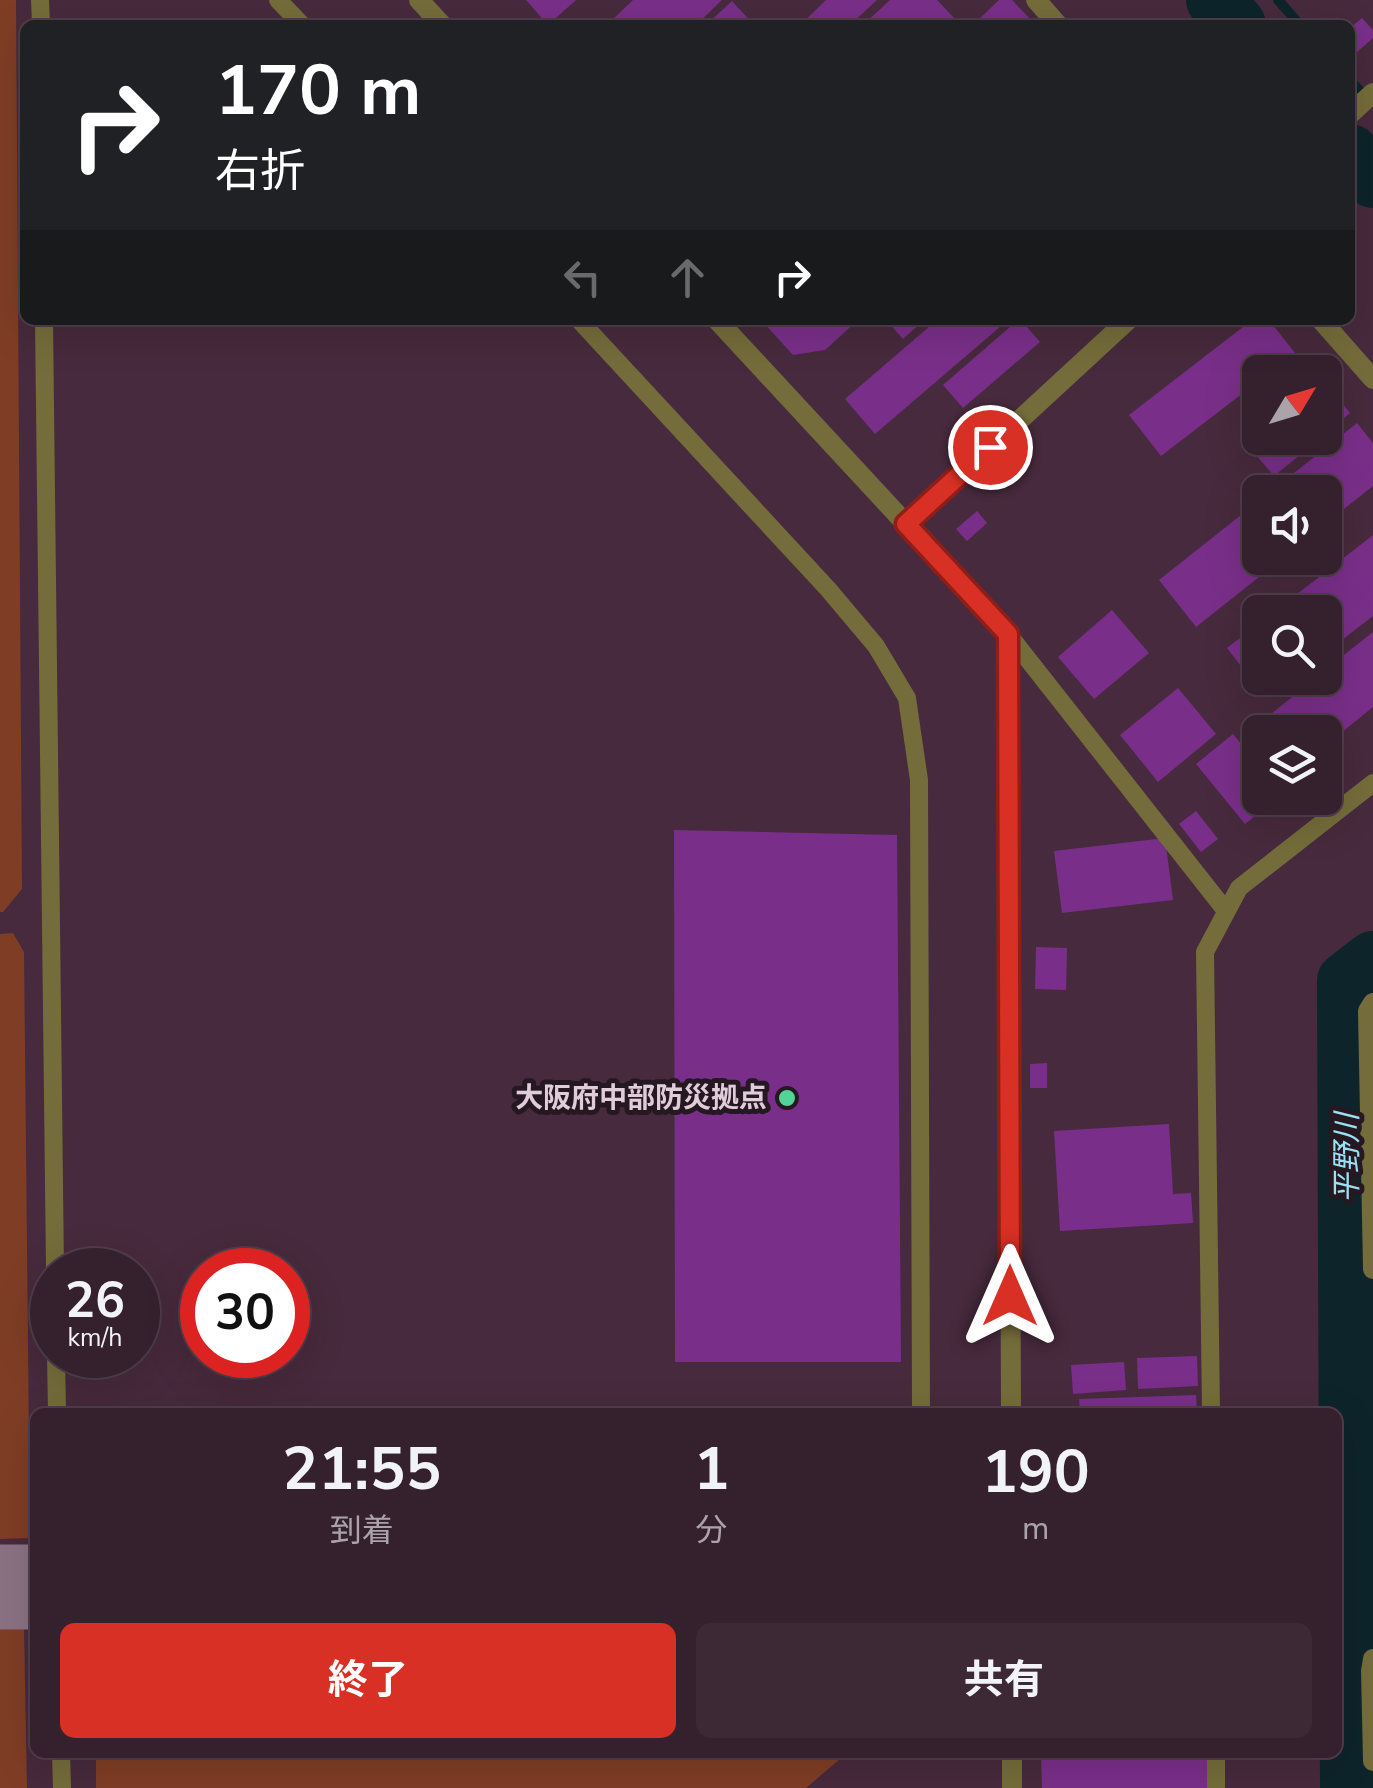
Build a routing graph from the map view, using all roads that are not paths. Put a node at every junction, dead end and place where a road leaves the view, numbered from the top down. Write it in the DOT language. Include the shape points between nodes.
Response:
graph roads {
  1 [pos="278,0"];
  2 [pos="418,0"];
  3 [pos="1036,0"];
  4 [pos="297,20"];
  5 [pos="437,20"];
  6 [pos="1054,20"];
  7 [pos="44,325"];
  8 [pos="585,325"];
  9 [pos="722,325"];
  10 [pos="1123,325"];
  11 [pos="1325,325"];
  12 [pos="1373,379"];
  13 [pos="906,524"];
  14 [pos="1008,634"];
  15 [pos="1373,783"];
  16 [pos="1226,911"];
  17 [pos="1373,1002"];
  18 [pos="1371,1101"];
  19 [pos="56,1248"];
  20 [pos="1373,1269"];
  21 [pos="56,1378"];
  22 [pos="57,1408"];
  23 [pos="921,1408"];
  24 [pos="1011,1408"];
  25 [pos="1211,1408"];
  26 [pos="1373,1659"];
  27 [pos="61,1758"];
  28 [pos="1012,1758"];
  29 [pos="1216,1758"];
  30 [pos="1373,1761"];
  31 [pos="62,1788"];
  32 [pos="1012,1788"];
  33 [pos="1216,1788"];
  1 -- 4 [label="lane"];
  2 -- 5 [label="street"];
  3 -- 6 [label="street"];
  7 -- 19 [label="lane"];
  8 -- 23 [label="lane" via="828,589 876,646 907,698 919,780"];
  9 -- 13 [label="street"];
  10 -- 13 [label="street"];
  11 -- 12 [label="street"];
  13 -- 14 [label="street"];
  14 -- 16 [label="lane"];
  14 -- 24 [label="street"];
  15 -- 16 [label="lane" via="1238,888"];
  16 -- 25 [label="lane" via="1205,952"];
  17 -- 18 [label="street"];
  18 -- 20 [label="street"];
  21 -- 22 [label="lane"];
  26 -- 30 [label="street"];
  27 -- 31 [label="lane"];
  28 -- 32 [label="street"];
  29 -- 33 [label="lane"];
}
